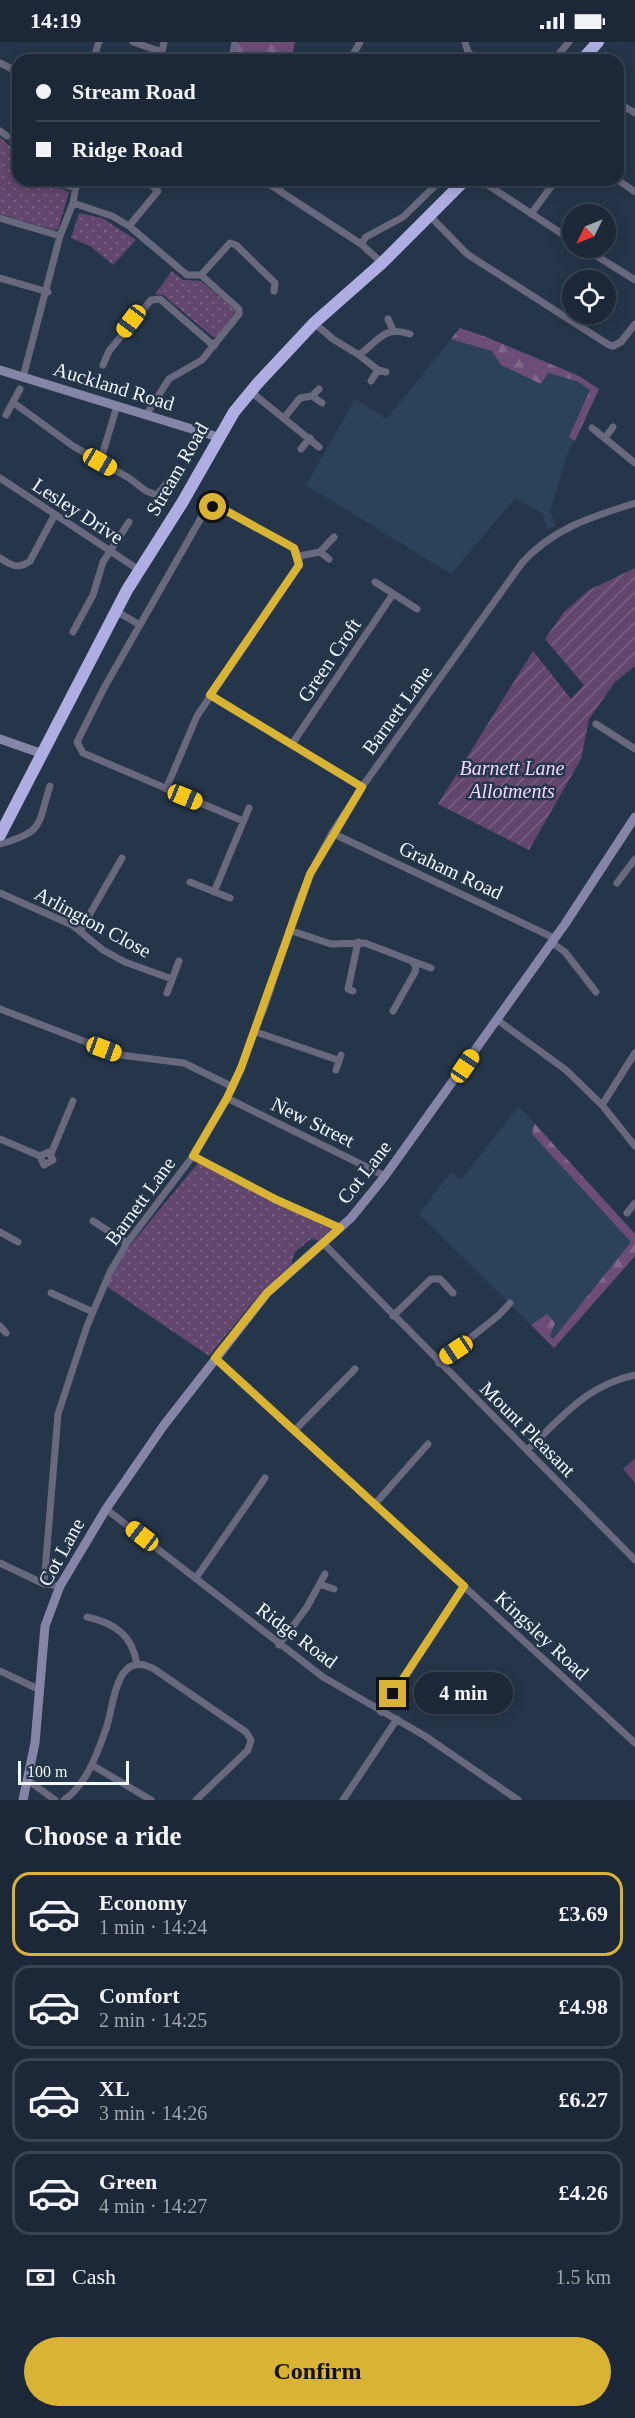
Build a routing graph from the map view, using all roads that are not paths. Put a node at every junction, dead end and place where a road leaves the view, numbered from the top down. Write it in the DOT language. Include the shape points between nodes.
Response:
graph roads {
  1 [pos="133,42"];
  2 [pos="164,42"];
  3 [pos="235,42"];
  4 [pos="350,42"];
  5 [pos="569,42"];
  6 [pos="598,42"];
  7 [pos="359,44"];
  8 [pos="162,52"];
  9 [pos="232,52"];
  10 [pos="169,54"];
  11 [pos="559,54"];
  12 [pos="587,54"];
  13 [pos="0,131"];
  14 [pos="12,140"];
  15 [pos="76,186"];
  16 [pos="153,186"];
  17 [pos="273,186"];
  18 [pos="281,186"];
  19 [pos="435,186"];
  20 [pos="459,186"];
  21 [pos="489,186"];
  22 [pos="552,186"];
  23 [pos="279,190"];
  24 [pos="73,203"];
  25 [pos="531,214"];
  26 [pos="430,216"];
  27 [pos="0,218"];
  28 [pos="129,226"];
  29 [pos="562,234"];
  30 [pos="60,236"];
  31 [pos="361,244"];
  32 [pos="600,258"];
  33 [pos="382,263"];
  34 [pos="201,275"];
  35 [pos="0,278"];
  36 [pos="635,280"];
  37 [pos="274,291"];
  38 [pos="48,292"];
  39 [pos="388,319"];
  40 [pos="314,323"];
  41 [pos="635,324"];
  42 [pos="393,330"];
  43 [pos="410,334"];
  44 [pos="214,346"];
  45 [pos="359,355"];
  46 [pos="103,365"];
  47 [pos="0,370"];
  48 [pos="23,377"];
  49 [pos="371,381"];
  50 [pos="20,389"];
  51 [pos="319,389"];
  52 [pos="250,391"];
  53 [pos="312,396"];
  54 [pos="14,403"];
  55 [pos="322,403"];
  56 [pos="117,406"];
  57 [pos="6,415"];
  58 [pos="146,415"];
  59 [pos="284,418"];
  60 [pos="613,427"];
  61 [pos="592,428"];
  62 [pos="218,437"];
  63 [pos="310,438"];
  64 [pos="605,438"];
  65 [pos="319,447"];
  66 [pos="301,448"];
  67 [pos="100,462"];
  68 [pos="635,463"];
  69 [pos="176,472"];
  70 [pos="0,478"];
  71 [pos="157,495"];
  72 [pos="635,503"];
  73 [pos="160,504"];
  74 [pos="54,516"];
  75 [pos="129,522"];
  76 [pos="334,537"];
  77 [pos="109,551"];
  78 [pos="320,552"];
  79 [pos="298,556"];
  80 [pos="0,558"];
  81 [pos="329,559"];
  82 [pos="139,570"];
  83 [pos="375,582"];
  84 [pos="393,594"];
  85 [pos="417,609"];
  86 [pos="116,611"];
  87 [pos="140,625"];
  88 [pos="73,632"];
  89 [pos="210,695"];
  90 [pos="596,724"];
  91 [pos="0,739"];
  92 [pos="292,744"];
  93 [pos="635,749"];
  94 [pos="40,753"];
  95 [pos="50,786"];
  96 [pos="362,787"];
  97 [pos="166,789"];
  98 [pos="249,808"];
  99 [pos="635,817"];
  100 [pos="243,821"];
  101 [pos="333,833"];
  102 [pos="0,836"];
  103 [pos="122,858"];
  104 [pos="635,859"];
  105 [pos="190,882"];
  106 [pos="616,883"];
  107 [pos="214,892"];
  108 [pos="0,893"];
  109 [pos="230,898"];
  110 [pos="289,930"];
  111 [pos="80,931"];
  112 [pos="553,940"];
  113 [pos="358,942"];
  114 [pos="412,960"];
  115 [pos="179,961"];
  116 [pos="431,968"];
  117 [pos="172,979"];
  118 [pos="589,982"];
  119 [pos="582,988"];
  120 [pos="353,991"];
  121 [pos="596,992"];
  122 [pos="167,993"];
  123 [pos="0,1009"];
  124 [pos="393,1011"];
  125 [pos="496,1019"];
  126 [pos="256,1032"];
  127 [pos="635,1053"];
  128 [pos="336,1071"];
  129 [pos="233,1087"];
  130 [pos="227,1098"];
  131 [pos="73,1101"];
  132 [pos="602,1105"];
  133 [pos="0,1139"];
  134 [pos="635,1146"];
  135 [pos="51,1154"];
  136 [pos="40,1156"];
  137 [pos="193,1156"];
  138 [pos="385,1176"];
  139 [pos="635,1203"];
  140 [pos="627,1213"];
  141 [pos="93,1221"];
  142 [pos="340,1228"];
  143 [pos="0,1232"];
  144 [pos="18,1242"];
  145 [pos="127,1243"];
  146 [pos="323,1243"];
  147 [pos="51,1293"];
  148 [pos="453,1293"];
  149 [pos="510,1303"];
  150 [pos="93,1312"];
  151 [pos="393,1316"];
  152 [pos="0,1326"];
  153 [pos="6,1333"];
  154 [pos="215,1358"];
  155 [pos="439,1362"];
  156 [pos="355,1369"];
  157 [pos="635,1375"];
  158 [pos="295,1430"];
  159 [pos="429,1444"];
  160 [pos="527,1450"];
  161 [pos="266,1478"];
  162 [pos="375,1504"];
  163 [pos="106,1509"];
  164 [pos="635,1560"];
  165 [pos="0,1563"];
  166 [pos="325,1575"];
  167 [pos="196,1578"];
  168 [pos="44,1584"];
  169 [pos="322,1585"];
  170 [pos="60,1586"];
  171 [pos="464,1586"];
  172 [pos="334,1589"];
  173 [pos="87,1617"];
  174 [pos="279,1645"];
  175 [pos="137,1664"];
  176 [pos="0,1671"];
  177 [pos="40,1690"];
  178 [pos="381,1712"];
  179 [pos="397,1719"];
  180 [pos="635,1743"];
  181 [pos="92,1765"];
  182 [pos="29,1781"];
  183 [pos="23,1800"];
  184 [pos="55,1800"];
  185 [pos="64,1800"];
  186 [pos="151,1800"];
  187 [pos="196,1800"];
  188 [pos="343,1800"];
  189 [pos="518,1800"];
  1 -- 8 [label="street"];
  2 -- 8 [label="street"];
  3 -- 9 [label="street"];
  4 -- 7 [label="street"];
  5 -- 11 [label="street"];
  6 -- 12 [label="highway"];
  8 -- 10 [label="street"];
  13 -- 14 [label="street"];
  15 -- 24 [label="street"];
  16 -- 28 [label="street" via="158,191"];
  17 -- 23 [label="street"];
  18 -- 23 [label="street"];
  19 -- 31 [label="street" via="403,218 366,237"];
  20 -- 26 [label="highway, Stream Road"];
  21 -- 25 [label="street"];
  22 -- 25 [label="street"];
  23 -- 31 [label="street"];
  24 -- 28 [label="street"];
  24 -- 30 [label="street"];
  25 -- 29 [label="street"];
  26 -- 33 [label="highway, Stream Road"];
  26 -- 41 [label="street" via="467,254 609,345 616,345"];
  27 -- 30 [label="street"];
  28 -- 34 [label="street" via="187,275"];
  30 -- 38 [label="street"];
  31 -- 33 [label="street"];
  32 -- 36 [label="street"];
  33 -- 40 [label="highway, Stream Road"];
  34 -- 37 [label="street" via="230,243 236,244 275,283"];
  34 -- 44 [label="street" via="235,304 239,314"];
  35 -- 38 [label="street"];
  38 -- 48 [label="street"];
  39 -- 42 [label="street"];
  40 -- 45 [label="street"];
  40 -- 52 [label="highway, Stream Road"];
  42 -- 43 [label="street"];
  42 -- 45 [label="street"];
  44 -- 46 [label="street" via="160,299 151,300 142,306"];
  44 -- 58 [label="street" via="202,360 169,379"];
  45 -- 49 [label="street" via="382,371"];
  47 -- 48 [label="street, Auckland Road"];
  48 -- 56 [label="street, Auckland Road"];
  50 -- 54 [label="street"];
  51 -- 53 [label="street"];
  52 -- 59 [label="street"];
  52 -- 62 [label="highway, Stream Road"];
  53 -- 55 [label="street"];
  53 -- 59 [label="street" via="300,398"];
  54 -- 57 [label="street"];
  54 -- 67 [label="street"];
  56 -- 58 [label="street, Auckland Road"];
  56 -- 67 [label="street"];
  58 -- 62 [label="street, Auckland Road"];
  59 -- 63 [label="street"];
  60 -- 64 [label="street"];
  61 -- 64 [label="street"];
  62 -- 82 [label="highway, Stream Road"];
  63 -- 65 [label="street"];
  63 -- 66 [label="street"];
  64 -- 68 [label="street"];
  67 -- 71 [label="street"];
  69 -- 71 [label="street"];
  70 -- 74 [label="street, Lesley Drive"];
  71 -- 73 [label="street"];
  72 -- 96 [label="street, Barnett Lane" via="556,533 538,545"];
  74 -- 77 [label="street, Lesley Drive"];
  74 -- 80 [label="street" via="30,561 13,566"];
  75 -- 77 [label="street, Stream Road"];
  76 -- 78 [label="street"];
  77 -- 82 [label="street, Lesley Drive"];
  77 -- 88 [label="street, Stream Road" via="97,575 93,595"];
  78 -- 79 [label="street"];
  78 -- 81 [label="street"];
  79 -- 87 [label="street" via="294,548 223,509 210,508"];
  79 -- 89 [label="street" via="299,565"];
  82 -- 86 [label="highway, Stream Road"];
  83 -- 84 [label="street"];
  84 -- 85 [label="street"];
  84 -- 92 [label="street, Green Croft"];
  86 -- 87 [label="street"];
  86 -- 94 [label="highway, Stream Road"];
  87 -- 97 [label="street" via="78,737 79,748"];
  89 -- 92 [label="street"];
  89 -- 97 [label="street"];
  90 -- 93 [label="street"];
  91 -- 94 [label="street"];
  92 -- 96 [label="street"];
  94 -- 102 [label="highway, Stream Road"];
  95 -- 102 [label="street" via="37,827 23,838"];
  96 -- 101 [label="street, Barnett Lane"];
  97 -- 100 [label="street"];
  98 -- 100 [label="street"];
  99 -- 112 [label="street, Cot Lane"];
  100 -- 107 [label="street"];
  101 -- 110 [label="street, Barnett Lane" via="310,874"];
  101 -- 112 [label="street, Graham Road"];
  103 -- 111 [label="street"];
  104 -- 106 [label="street"];
  105 -- 107 [label="street"];
  107 -- 109 [label="street"];
  108 -- 111 [label="street, Arlington Close"];
  110 -- 113 [label="street" via="331,945"];
  110 -- 126 [label="street, Barnett Lane"];
  111 -- 117 [label="street, Arlington Close" via="125,962"];
  112 -- 118 [label="street, Graham Road"];
  112 -- 125 [label="street, Cot Lane"];
  113 -- 114 [label="street"];
  113 -- 120 [label="street" via="348,989"];
  114 -- 116 [label="street"];
  114 -- 124 [label="street" via="416,972"];
  115 -- 117 [label="street"];
  117 -- 122 [label="street"];
  118 -- 119 [label="street"];
  118 -- 121 [label="street, Graham Road"];
  123 -- 129 [label="street" via="120,1055 184,1063"];
  125 -- 132 [label="street" via="550,1056"];
  125 -- 138 [label="street, Cot Lane"];
  126 -- 128 [label="street" via="340,1058"];
  126 -- 129 [label="street, Barnett Lane"];
  127 -- 132 [label="street"];
  129 -- 130 [label="street, Barnett Lane"];
  130 -- 137 [label="street, Barnett Lane"];
  130 -- 138 [label="street, New Street"];
  131 -- 135 [label="street"];
  132 -- 134 [label="street"];
  133 -- 136 [label="street"];
  135 -- 136 [label="street" via="45,1152"];
  135 -- 136 [label="street" via="48,1165 41,1162"];
  137 -- 142 [label="street"];
  137 -- 145 [label="street, Barnett Lane"];
  138 -- 142 [label="street, Cot Lane"];
  139 -- 140 [label="street"];
  141 -- 145 [label="street"];
  142 -- 146 [label="street, Cot Lane"];
  143 -- 144 [label="street" via="6,1240"];
  145 -- 150 [label="street, Barnett Lane"];
  146 -- 151 [label="street, Mount Pleasant"];
  146 -- 154 [label="street, Cot Lane" via="267,1293"];
  147 -- 150 [label="street"];
  148 -- 151 [label="street" via="440,1280 431,1279"];
  149 -- 155 [label="street"];
  150 -- 168 [label="street, Barnett Lane" via="58,1414"];
  151 -- 155 [label="street, Mount Pleasant"];
  152 -- 153 [label="street"];
  154 -- 158 [label="street, Kingsley Road"];
  154 -- 163 [label="street, Cot Lane"];
  155 -- 160 [label="street, Mount Pleasant"];
  156 -- 158 [label="street"];
  157 -- 160 [label="street" via="611,1380 594,1389"];
  158 -- 162 [label="street, Kingsley Road"];
  159 -- 162 [label="street"];
  160 -- 164 [label="street, Mount Pleasant"];
  161 -- 167 [label="street"];
  162 -- 171 [label="street, Kingsley Road"];
  163 -- 167 [label="street, Ridge Road"];
  163 -- 170 [label="street, Cot Lane"];
  165 -- 168 [label="street"];
  166 -- 169 [label="street"];
  167 -- 174 [label="street, Ridge Road"];
  168 -- 170 [label="street"];
  169 -- 172 [label="street"];
  169 -- 174 [label="street"];
  170 -- 177 [label="street, Cot Lane" via="45,1626"];
  171 -- 178 [label="street"];
  171 -- 180 [label="street, Kingsley Road"];
  173 -- 175 [label="street" via="111,1624 126,1635"];
  174 -- 178 [label="street, Ridge Road" via="322,1677"];
  175 -- 181 [label="street" via="116,1685 107,1726"];
  175 -- 187 [label="street" via="154,1669 246,1732 251,1740 248,1750"];
  176 -- 177 [label="street"];
  177 -- 182 [label="street, Cot Lane"];
  178 -- 179 [label="street, Ridge Road"];
  179 -- 188 [label="street"];
  179 -- 189 [label="street, Ridge Road"];
  181 -- 185 [label="street" via="78,1788"];
  181 -- 186 [label="street"];
  182 -- 183 [label="street, Cot Lane"];
  182 -- 184 [label="street"];
}
